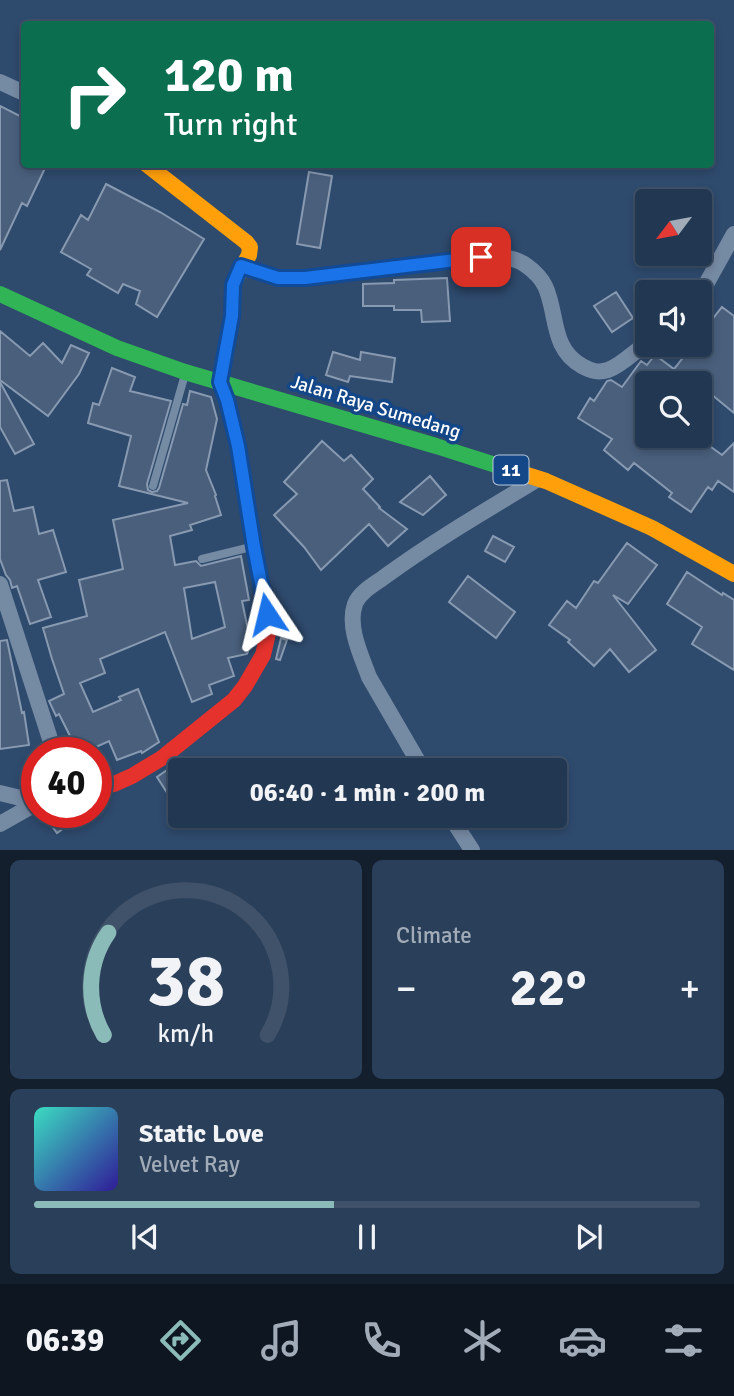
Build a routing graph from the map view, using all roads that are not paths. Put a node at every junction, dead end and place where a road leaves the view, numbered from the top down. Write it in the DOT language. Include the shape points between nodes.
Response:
graph roads {
  1 [pos="0,82"];
  2 [pos="21,92"];
  3 [pos="151,168"];
  4 [pos="734,234"];
  5 [pos="241,266"];
  6 [pos="708,280"];
  7 [pos="0,293"];
  8 [pos="635,351"];
  9 [pos="185,372"];
  10 [pos="227,384"];
  11 [pos="538,479"];
  12 [pos="152,486"];
  13 [pos="254,547"];
  14 [pos="202,559"];
  15 [pos="734,574"];
  16 [pos="0,584"];
  17 [pos="49,737"];
  18 [pos="416,758"];
  19 [pos="112,784"];
  20 [pos="0,793"];
  21 [pos="21,798"];
  22 [pos="21,812"];
  23 [pos="0,824"];
  24 [pos="458,828"];
  25 [pos="472,850"];
  1 -- 2 [label="street"];
  3 -- 5 [label="main road" via="246,242 251,250"];
  4 -- 6 [label="street"];
  5 -- 8 [label="street" via="278,278 305,278 481,257 515,259 526,264 545,287 557,333 577,363 598,372"];
  5 -- 10 [label="main road" via="233,285"];
  7 -- 9 [label="main road, Jalan Raya Sumedang / 11" via="117,348"];
  9 -- 10 [label="main road, Jalan Raya Sumedang / 11"];
  9 -- 12 [label="lane"];
  10 -- 11 [label="main road, Jalan Raya Sumedang / 11"];
  10 -- 13 [label="main road"];
  11 -- 15 [label="main road, Jalan Raya Sumedang / 11" via="652,528"];
  11 -- 18 [label="street" via="424,548 363,592 355,603 353,626 363,662"];
  13 -- 14 [label="lane"];
  13 -- 19 [label="main road" via="269,629 263,655 246,686 162,758"];
  16 -- 17 [label="street"];
  20 -- 21 [label="street"];
  22 -- 23 [label="street"];
  24 -- 25 [label="street"];
}
